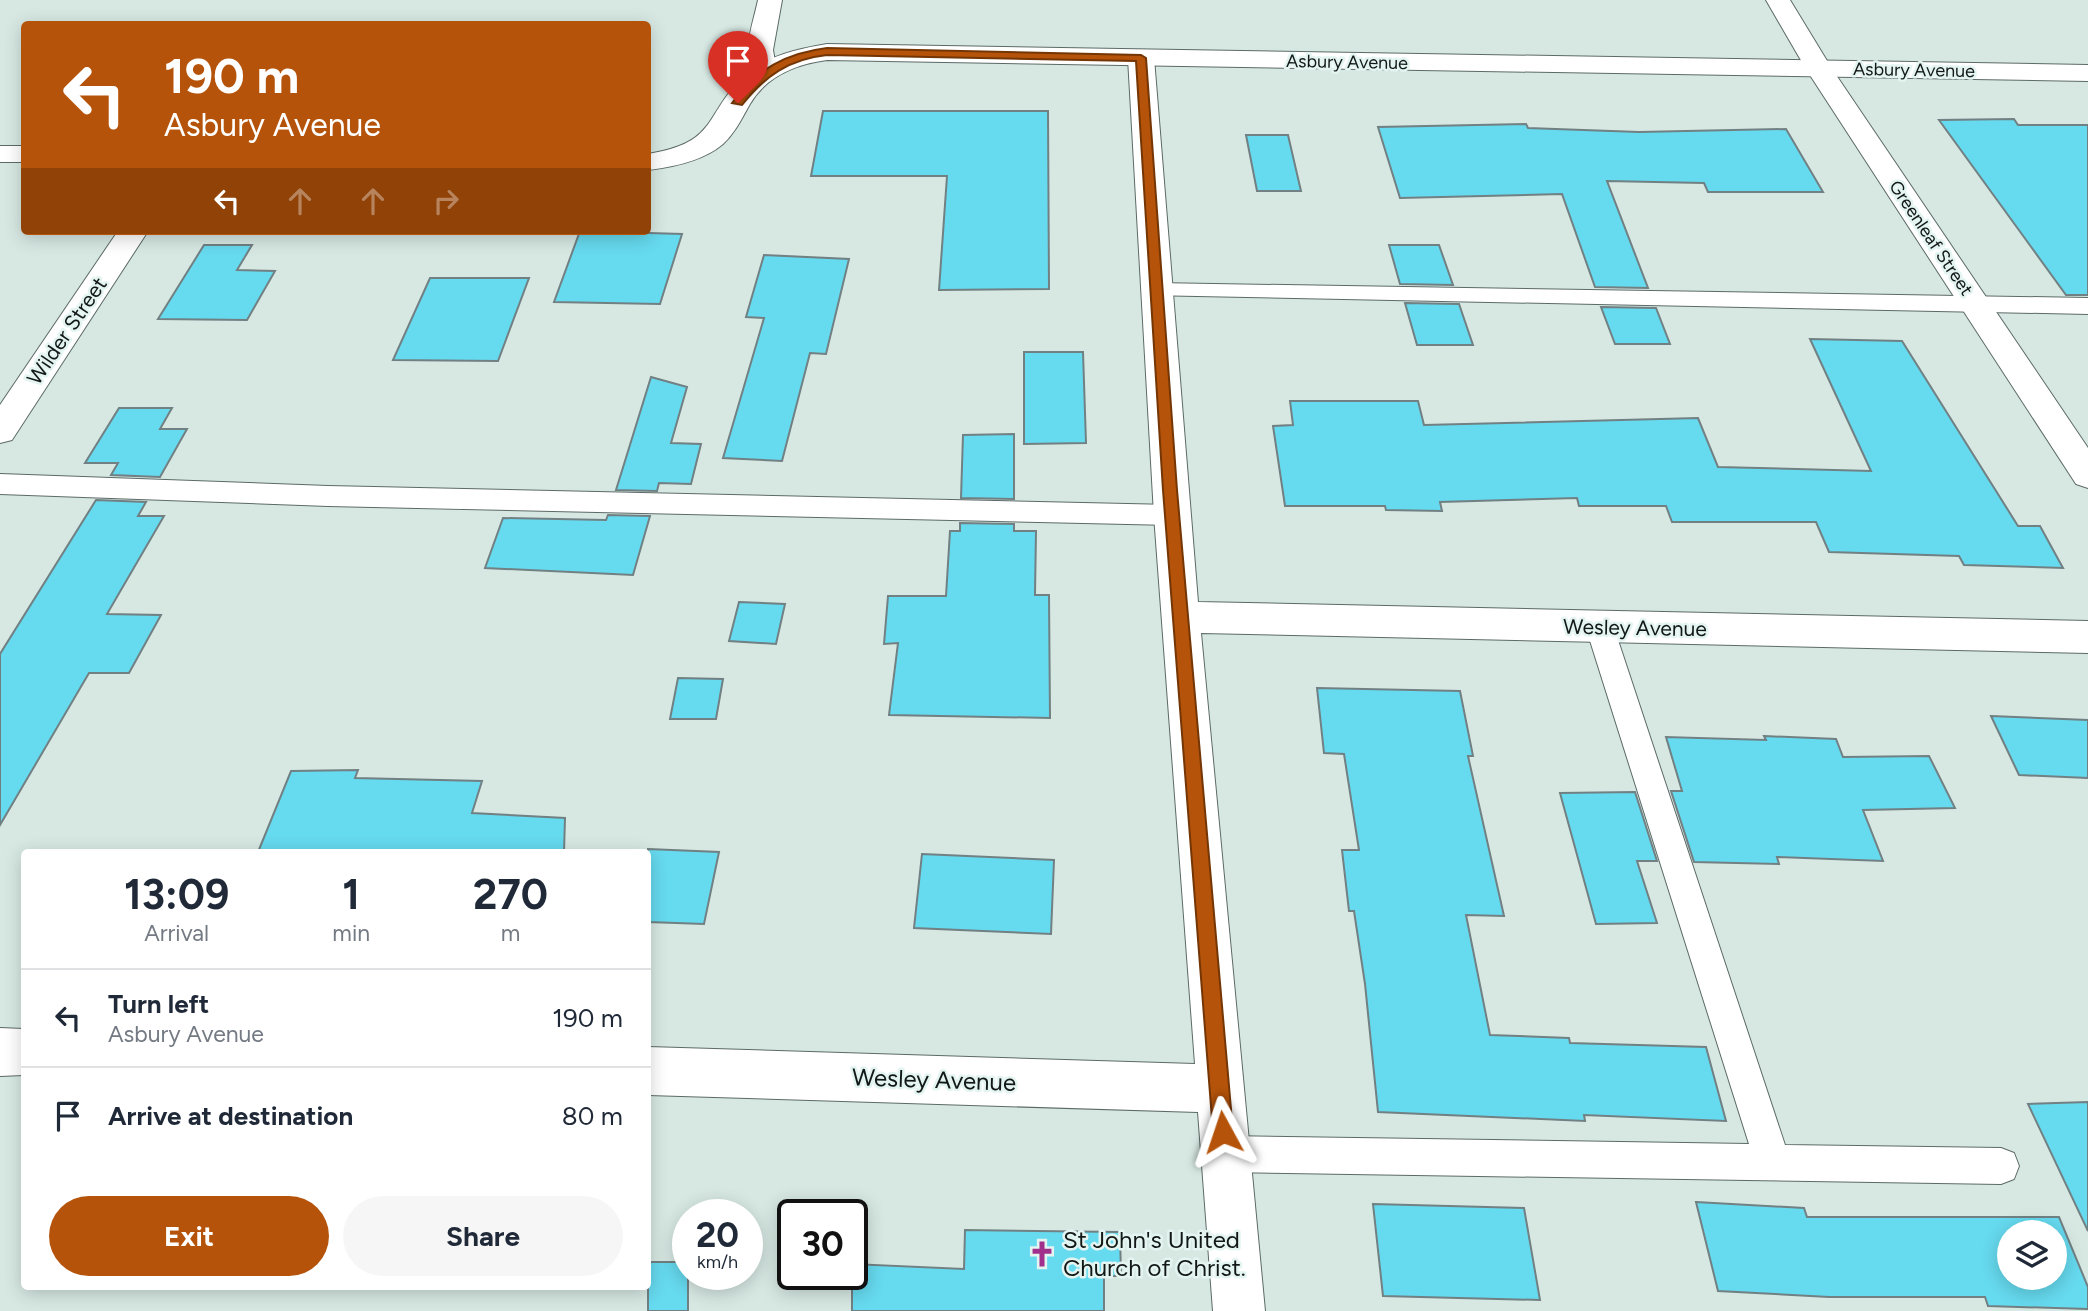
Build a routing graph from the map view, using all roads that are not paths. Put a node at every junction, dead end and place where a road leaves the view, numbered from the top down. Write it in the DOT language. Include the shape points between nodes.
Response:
graph roads {
  1 [pos="770,0"];
  2 [pos="1778,0"];
  3 [pos="1141,58"];
  4 [pos="1819,69"];
  5 [pos="764,73"];
  6 [pos="2088,73"];
  7 [pos="0,154"];
  8 [pos="21,154"];
  9 [pos="651,161"];
  10 [pos="130,235"];
  11 [pos="1155,290"];
  12 [pos="1975,303"];
  13 [pos="2088,306"];
  14 [pos="0,431"];
  15 [pos="2088,475"];
  16 [pos="0,484"];
  17 [pos="1172,515"];
  18 [pos="1182,617"];
  19 [pos="1600,628"];
  20 [pos="2088,636"];
  21 [pos="0,1052"];
  22 [pos="21,1052"];
  23 [pos="651,1071"];
  24 [pos="1220,1089"];
  25 [pos="1225,1154"];
  26 [pos="1773,1163"];
  27 [pos="2001,1166"];
  28 [pos="1240,1311"];
  1 -- 5 [label="street" via="760,50"];
  2 -- 4 [label="street, Greenleaf Street"];
  3 -- 4 [label="street, Asbury Avenue"];
  3 -- 5 [label="street, Asbury Avenue" via="827,52 793,58"];
  3 -- 11 [label="street"];
  4 -- 6 [label="street, Asbury Avenue"];
  4 -- 12 [label="street, Greenleaf Street"];
  5 -- 9 [label="street, Asbury Avenue" via="712,140 679,156"];
  7 -- 8 [label="street"];
  10 -- 14 [label="street, Wilder Street"];
  11 -- 12 [label="lane"];
  11 -- 17 [label="street"];
  12 -- 13 [label="lane"];
  12 -- 15 [label="street, Greenleaf Street"];
  16 -- 17 [label="lane" via="314,496"];
  17 -- 18 [label="street"];
  18 -- 19 [label="street, Wesley Avenue"];
  18 -- 24 [label="street"];
  19 -- 20 [label="street, Wesley Avenue"];
  19 -- 26 [label="lane"];
  21 -- 22 [label="street"];
  23 -- 24 [label="street, Wesley Avenue"];
  24 -- 25 [label="street"];
  25 -- 26 [label="lane"];
  25 -- 28 [label="street"];
  26 -- 27 [label="lane"];
}
